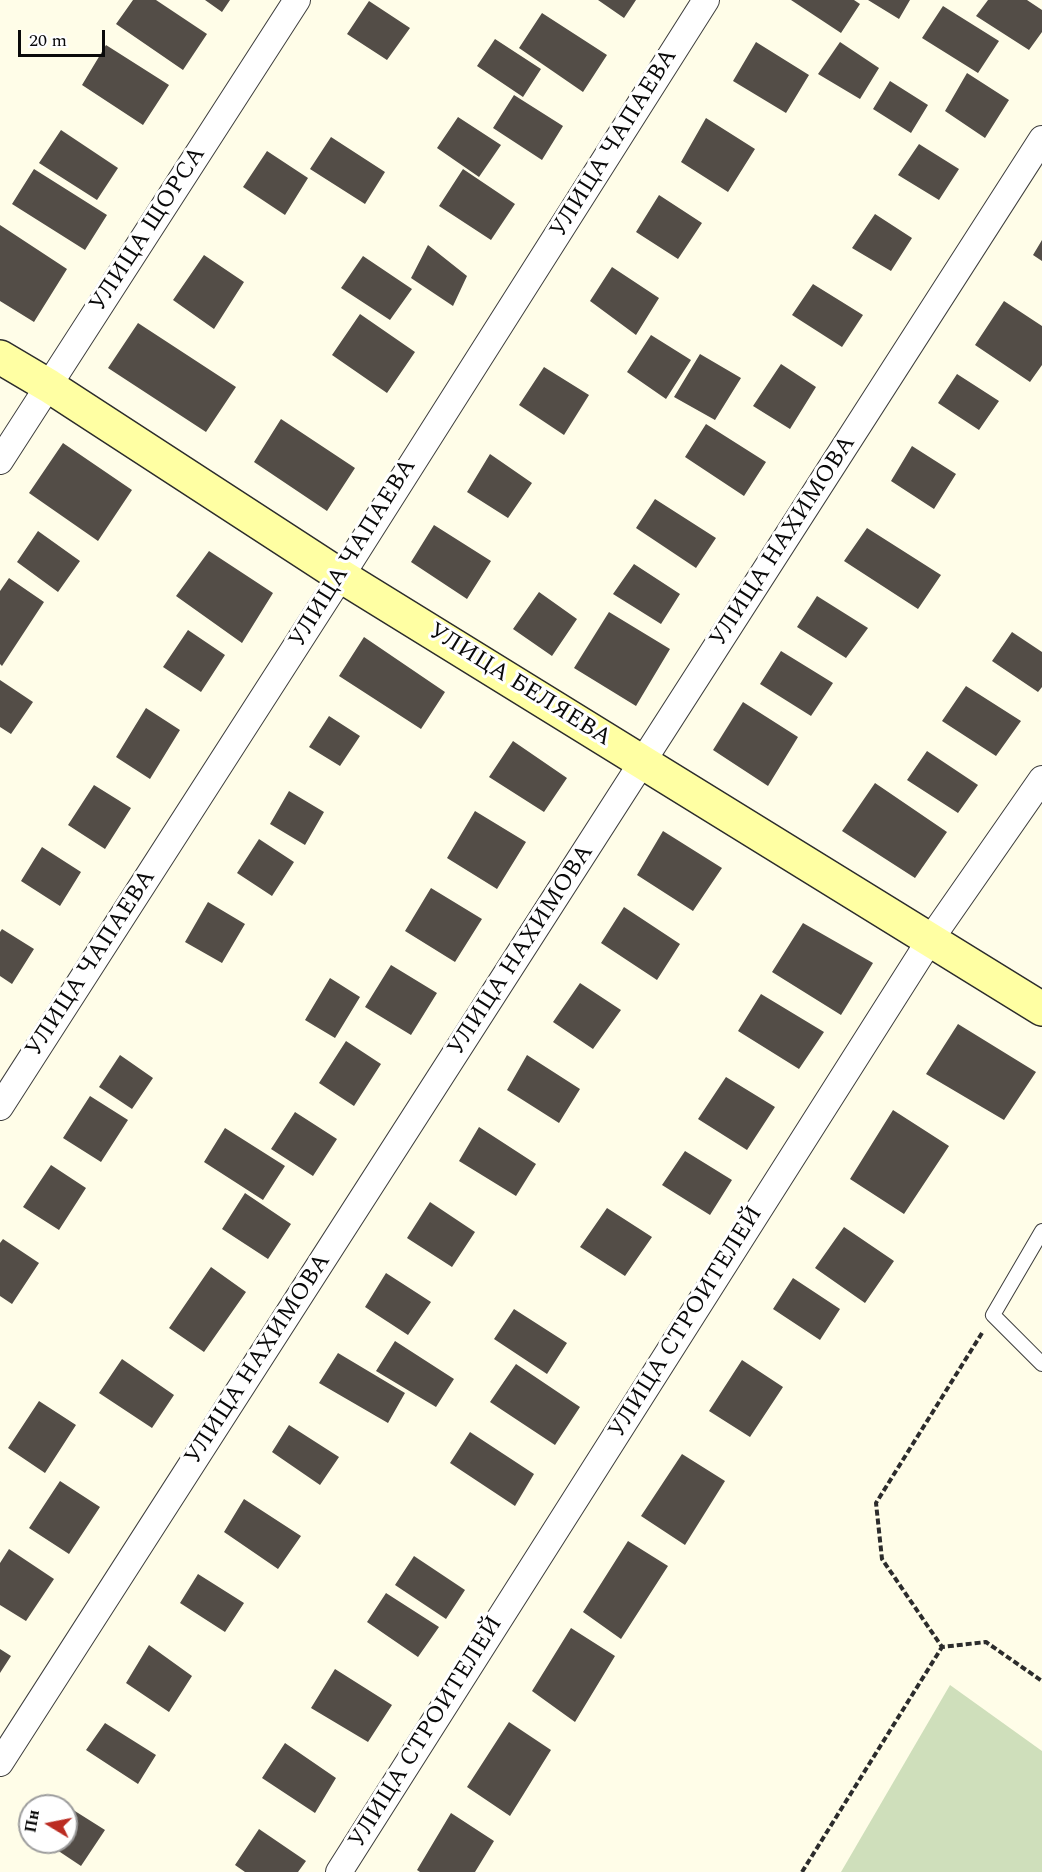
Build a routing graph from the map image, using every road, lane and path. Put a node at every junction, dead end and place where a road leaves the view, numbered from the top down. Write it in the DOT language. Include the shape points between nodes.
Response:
graph roads {
  1 [pos="297,0"];
  2 [pos="706,0"];
  3 [pos="1042,139"];
  4 [pos="0,357"];
  5 [pos="49,386"];
  6 [pos="0,461"];
  7 [pos="341,576"];
  8 [pos="643,763"];
  9 [pos="1042,778"];
  10 [pos="930,940"];
  11 [pos="1042,1009"];
  12 [pos="0,1107"];
  13 [pos="1042,1231"];
  14 [pos="993,1315"];
  15 [pos="1042,1364"];
  16 [pos="942,1647"];
  17 [pos="1042,1681"];
  18 [pos="0,1762"];
  19 [pos="339,1872"];
  20 [pos="802,1872"];
  1 -- 5 [label="street, УЛИЦА ЩОРСА"];
  2 -- 7 [label="street, УЛИЦА ЧАПАЕВА"];
  3 -- 8 [label="street, УЛИЦА НАХИМОВА"];
  4 -- 5 [label="main road, УЛИЦА БЕЛЯЕВА"];
  5 -- 6 [label="street, УЛИЦА ЩОРСА"];
  5 -- 7 [label="main road, УЛИЦА БЕЛЯЕВА"];
  7 -- 8 [label="main road, УЛИЦА БЕЛЯЕВА"];
  7 -- 12 [label="street, УЛИЦА ЧАПАЕВА"];
  8 -- 10 [label="main road, УЛИЦА БЕЛЯЕВА"];
  8 -- 18 [label="street, УЛИЦА НАХИМОВА"];
  9 -- 10 [label="street, УЛИЦА СТРОИТЕЛЕЙ"];
  10 -- 11 [label="main road, УЛИЦА БЕЛЯЕВА"];
  10 -- 19 [label="street, УЛИЦА СТРОИТЕЛЕЙ"];
  13 -- 14 [label="lane"];
  14 -- 15 [label="lane"];
  14 -- 16 [label="path" via="876,1503 882,1559"];
  16 -- 17 [label="path" via="986,1642"];
  16 -- 20 [label="path"];
}
